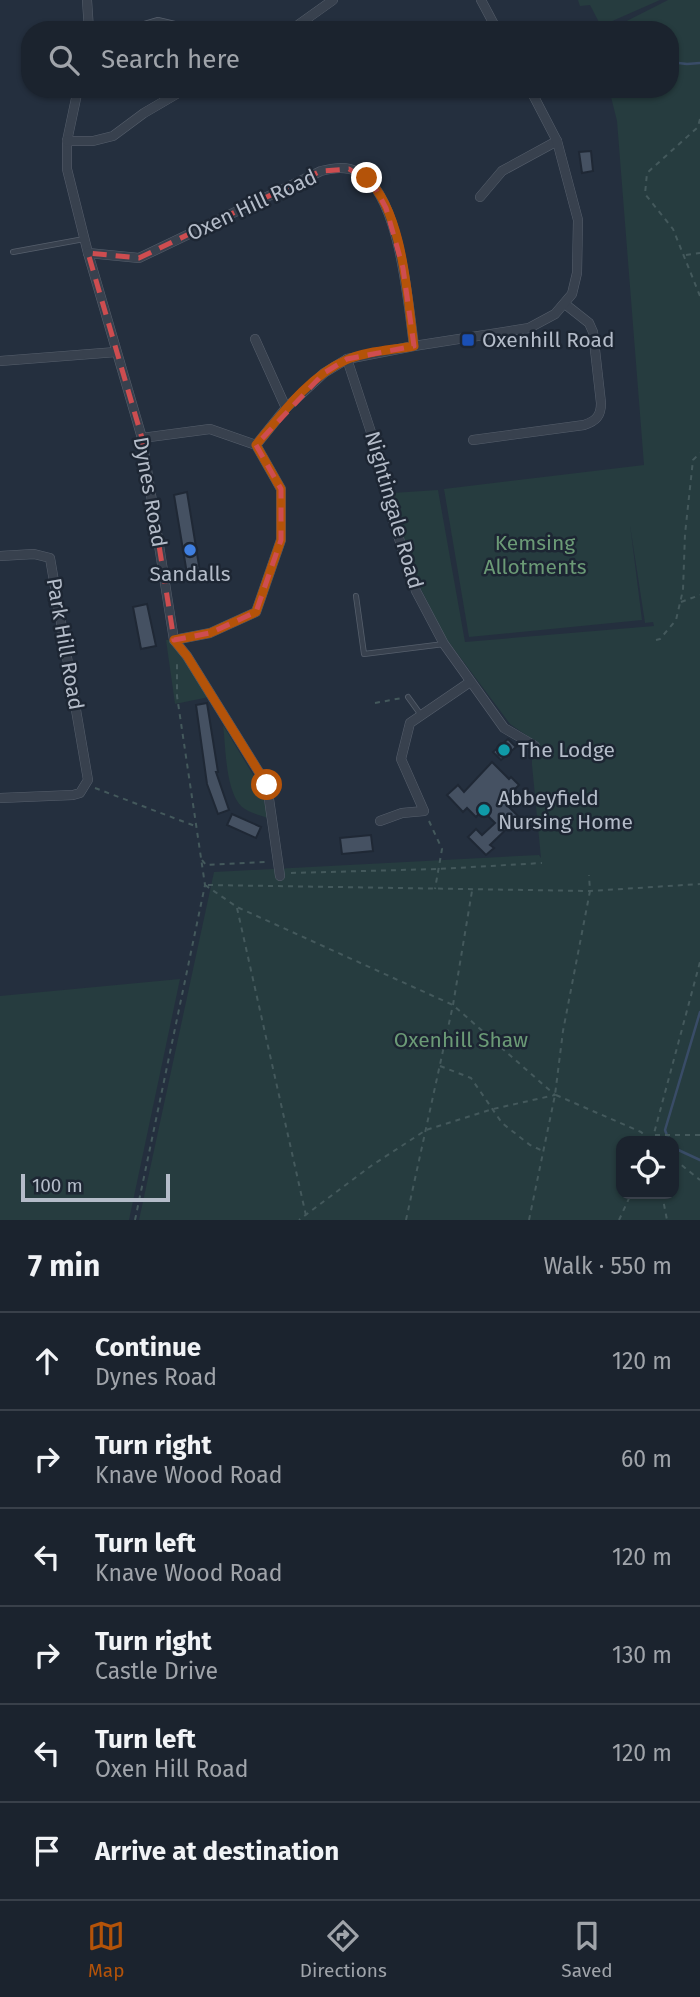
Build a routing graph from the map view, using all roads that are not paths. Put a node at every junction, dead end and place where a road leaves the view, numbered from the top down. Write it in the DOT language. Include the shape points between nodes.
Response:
graph roads {
  1 [pos="87,0"];
  2 [pos="333,0"];
  3 [pos="481,0"];
  4 [pos="88,21"];
  5 [pos="304,21"];
  6 [pos="492,21"];
  7 [pos="76,98"];
  8 [pos="170,98"];
  9 [pos="535,98"];
  10 [pos="68,141"];
  11 [pos="557,141"];
  12 [pos="480,197"];
  13 [pos="85,239"];
  14 [pos="13,252"];
  15 [pos="88,253"];
  16 [pos="565,304"];
  17 [pos="255,339"];
  18 [pos="414,346"];
  19 [pos="116,352"];
  20 [pos="347,359"];
  21 [pos="0,361"];
  22 [pos="286,408"];
  23 [pos="142,438"];
  24 [pos="473,440"];
  25 [pos="256,445"];
  26 [pos="0,556"];
  27 [pos="355,596"];
  28 [pos="174,640"];
  29 [pos="444,644"];
  30 [pos="470,682"];
  31 [pos="408,698"];
  32 [pos="421,715"];
  33 [pos="535,746"];
  34 [pos="0,798"];
  35 [pos="380,821"];
  36 [pos="280,874"];
  1 -- 4 [label="street"];
  2 -- 5 [label="street"];
  3 -- 6 [label="street"];
  7 -- 10 [label="street, Dynes Road"];
  8 -- 10 [label="street" via="113,136"];
  9 -- 11 [label="street"];
  10 -- 13 [label="street, Dynes Road" via="67,169"];
  11 -- 12 [label="street" via="502,171"];
  11 -- 16 [label="street" via="578,220 576,284"];
  13 -- 14 [label="lane"];
  13 -- 15 [label="street, Dynes Road"];
  15 -- 18 [label="street, Oxen Hill Road" via="139,258 321,171 349,169 373,184 386,208 404,268"];
  15 -- 19 [label="street, Dynes Road"];
  16 -- 18 [label="street" via="529,328"];
  16 -- 24 [label="street" via="589,323 593,332 601,403 598,418 584,425"];
  17 -- 22 [label="street"];
  18 -- 20 [label="street"];
  19 -- 21 [label="street"];
  19 -- 23 [label="street, Dynes Road"];
  20 -- 22 [label="street"];
  20 -- 29 [label="street, Nightingale Road" via="387,481 393,520 416,592"];
  22 -- 25 [label="street"];
  23 -- 25 [label="street" via="210,429"];
  23 -- 28 [label="street, Dynes Road"];
  25 -- 28 [label="street" via="281,489 281,540 256,612 210,633"];
  26 -- 34 [label="street, Park Hill Road" via="50,558 88,782 74,795"];
  27 -- 29 [label="lane" via="364,654"];
  28 -- 36 [label="street, Dynes Road" via="267,785"];
  29 -- 30 [label="street, Nightingale Road"];
  30 -- 32 [label="street"];
  30 -- 33 [label="street, Nightingale Road" via="504,728"];
  31 -- 32 [label="lane"];
  32 -- 35 [label="street" via="410,723 401,759 424,811"];
}
